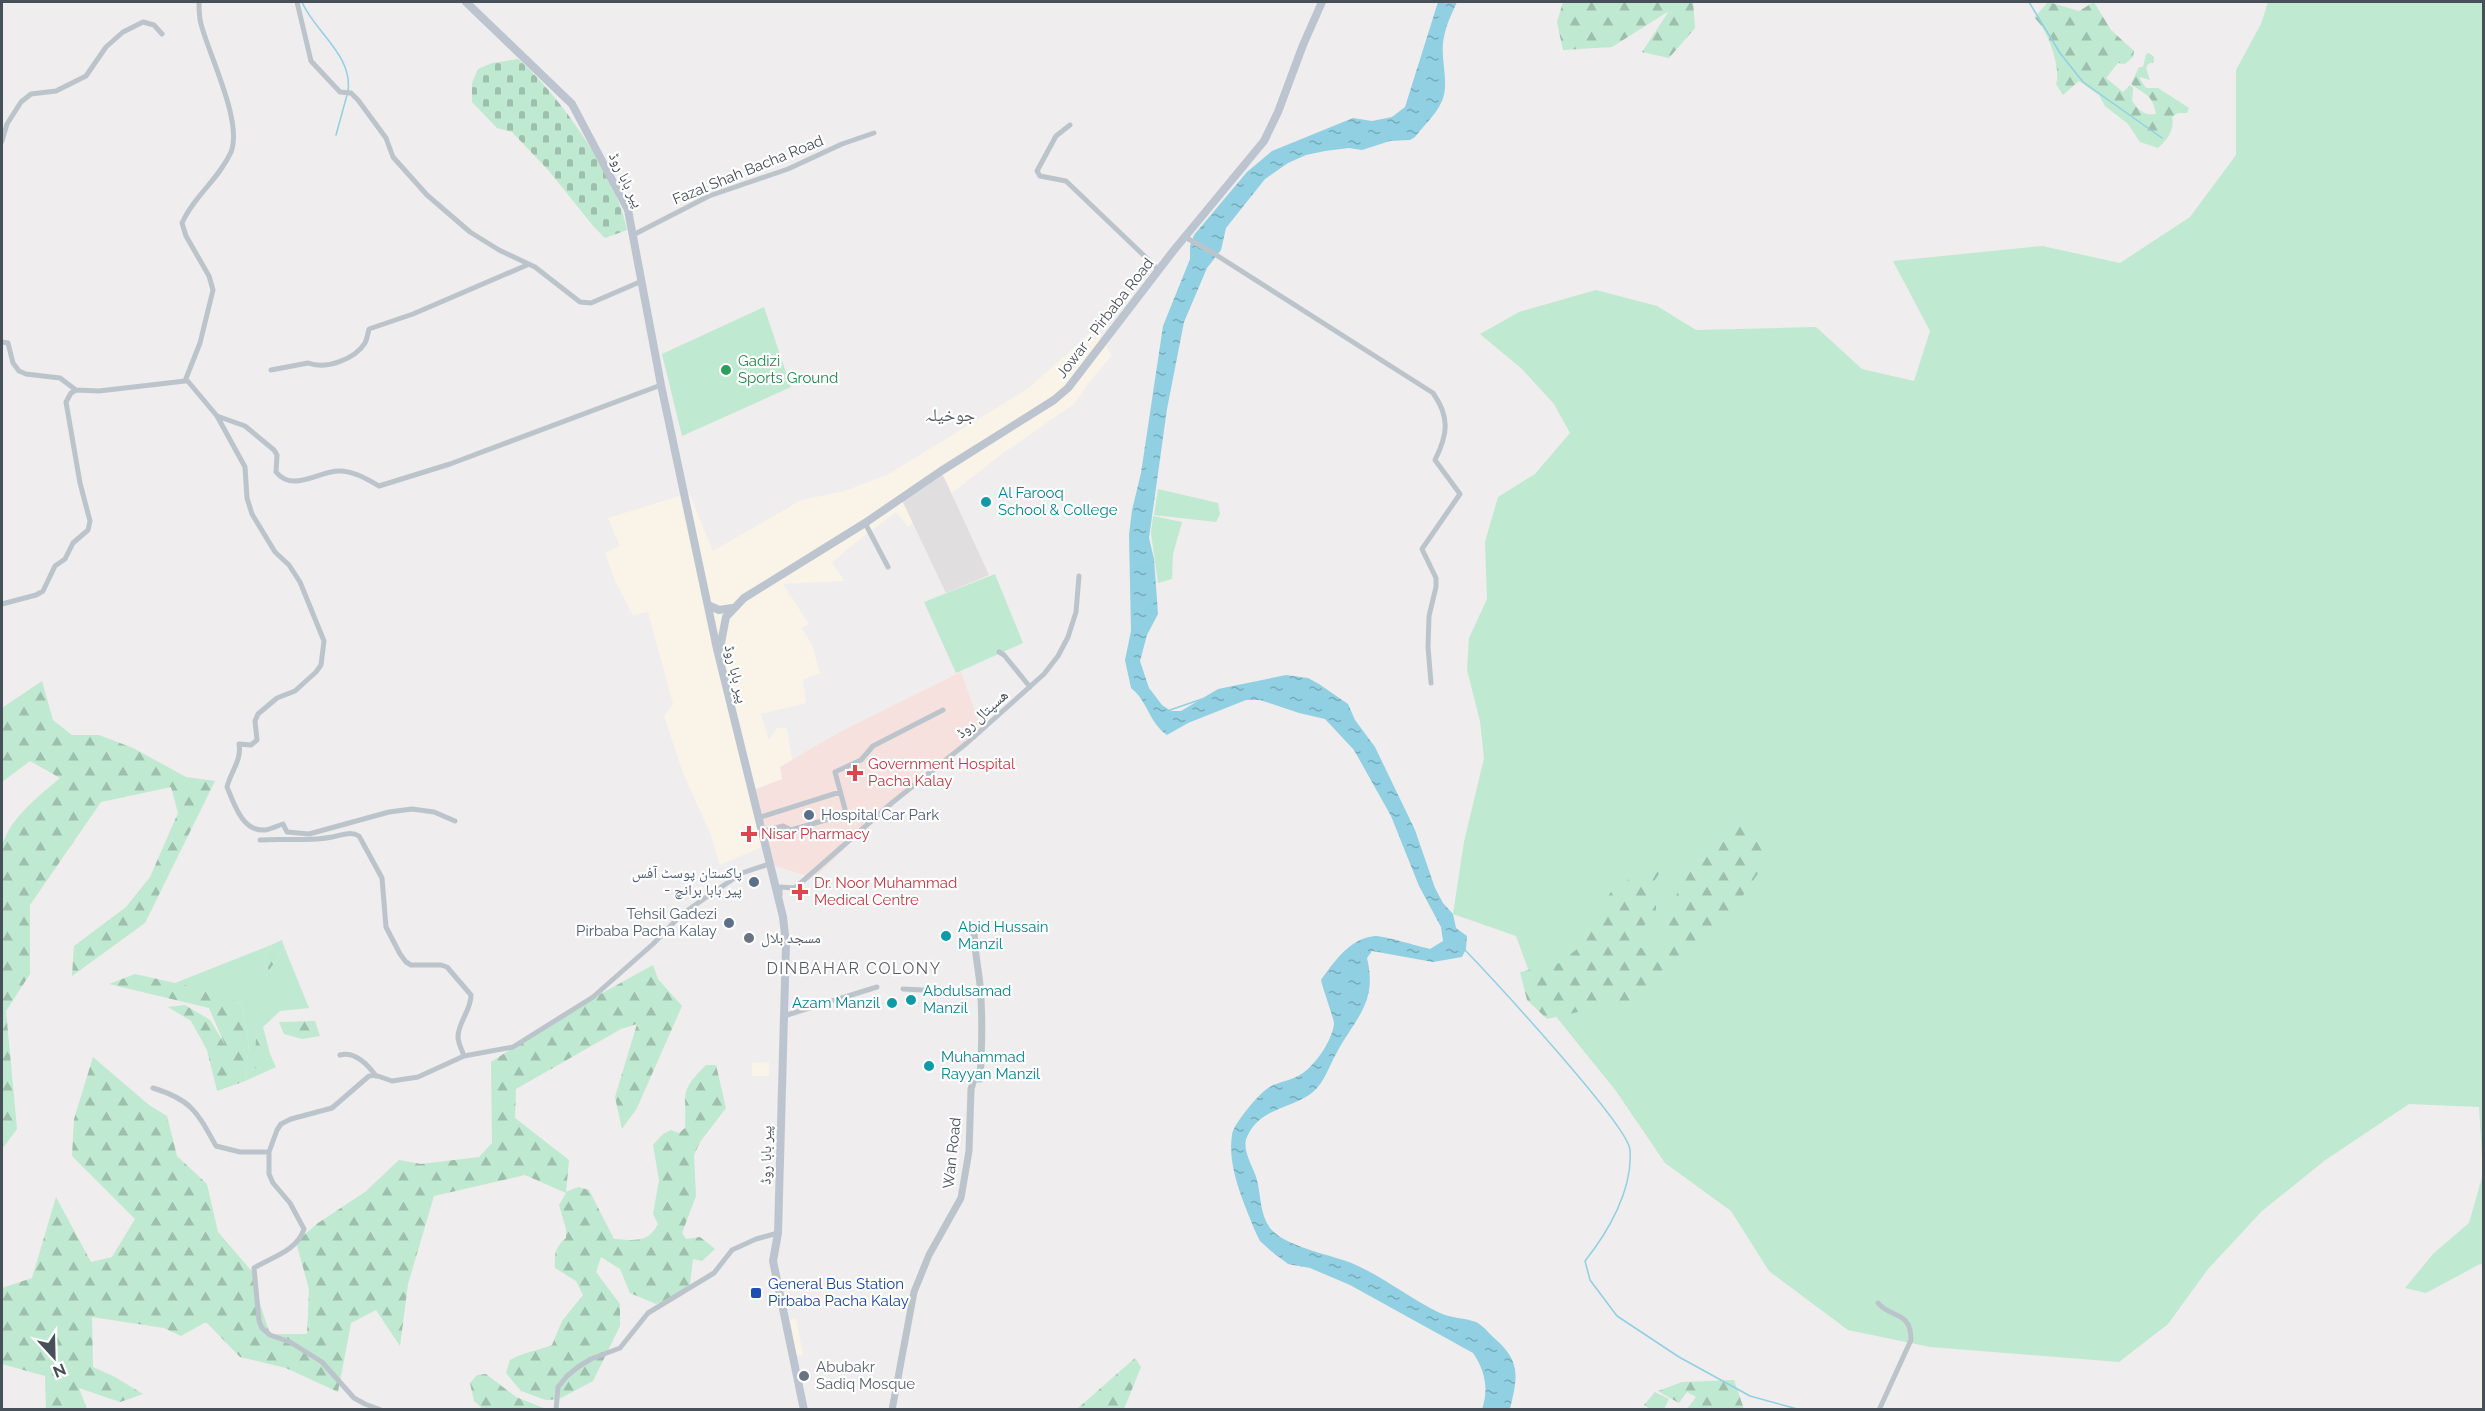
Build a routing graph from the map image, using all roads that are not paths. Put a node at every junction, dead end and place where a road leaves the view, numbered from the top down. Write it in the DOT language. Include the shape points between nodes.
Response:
graph roads {
  1 [pos="199,2"];
  2 [pos="297,2"];
  3 [pos="466,2"];
  4 [pos="1322,2"];
  5 [pos="162,34"];
  6 [pos="1070,125"];
  7 [pos="874,133"];
  8 [pos="2,141"];
  9 [pos="633,235"];
  10 [pos="1185,237"];
  11 [pos="527,265"];
  12 [pos="1159,270"];
  13 [pos="642,280"];
  14 [pos="2,342"];
  15 [pos="271,370"];
  16 [pos="186,379"];
  17 [pos="661,385"];
  18 [pos="76,390"];
  19 [pos="217,416"];
  20 [pos="865,523"];
  21 [pos="888,567"];
  22 [pos="1079,576"];
  23 [pos="2,604"];
  24 [pos="708,605"];
  25 [pos="733,608"];
  26 [pos="999,652"];
  27 [pos="718,658"];
  28 [pos="1431,683"];
  29 [pos="1030,687"];
  30 [pos="943,710"];
  31 [pos="840,792"];
  32 [pos="786,809"];
  33 [pos="758,818"];
  34 [pos="455,821"];
  35 [pos="783,826"];
  36 [pos="761,832"];
  37 [pos="260,840"];
  38 [pos="769,864"];
  39 [pos="779,902"];
  40 [pos="974,929"];
  41 [pos="878,987"];
  42 [pos="903,989"];
  43 [pos="981,993"];
  44 [pos="784,1016"];
  45 [pos="340,1055"];
  46 [pos="464,1056"];
  47 [pos="376,1076"];
  48 [pos="153,1088"];
  49 [pos="269,1152"];
  50 [pos="778,1233"];
  51 [pos="1878,1303"];
  52 [pos="381,1410"];
  53 [pos="556,1410"];
  54 [pos="804,1410"];
  55 [pos="892,1410"];
  56 [pos="1880,1410"];
  1 -- 16 [label="street" via="200,22 234,128 232,149 221,172 188,209 182,223 213,290"];
  2 -- 11 [label="street" via="312,61 339,92 351,93 386,138 393,157 427,195 470,232"];
  3 -- 9 [label="main road, پیر بابا روڈ" via="572,104 628,210"];
  4 -- 10 [label="main road, Jowar - Pirbaba Road" via="1264,141"];
  5 -- 8 [label="street" via="143,22 123,32 106,46 86,76 56,91 31,94 21,102"];
  6 -- 12 [label="street" via="1056,136 1037,171 1040,176 1066,181"];
  7 -- 9 [label="street, Fazal Shah Bacha Road" via="709,196"];
  9 -- 13 [label="main road, پیر بابا روڈ"];
  10 -- 12 [label="main road, Jowar - Pirbaba Road"];
  10 -- 28 [label="street" via="1433,393 1442,405 1444,441 1435,460 1460,494 1422,549 1436,578 1429,616"];
  11 -- 13 [label="street" via="550,277 580,302 591,303"];
  11 -- 15 [label="street" via="413,314 369,328 365,343 348,359"];
  12 -- 20 [label="main road, Jowar - Pirbaba Road" via="1068,388"];
  13 -- 17 [label="main road, پیر بابا روڈ"];
  14 -- 18 [label="street" via="8,343 19,371 60,378"];
  16 -- 18 [label="street" via="99,391"];
  16 -- 19 [label="street"];
  17 -- 19 [label="street" via="450,464 379,486 360,475 339,471 288,481 276,472 277,455 257,434"];
  17 -- 24 [label="main road, پیر بابا روڈ"];
  18 -- 23 [label="street" via="66,402 90,521 88,530 55,566 43,591"];
  19 -- 34 [label="street" via="245,468 252,514 275,552 290,565 300,582 324,641 321,665 295,691 277,698 258,714 257,740 239,744 241,758 227,787 242,819 253,828 265,830 283,824 287,832 309,834 412,809 434,812"];
  20 -- 21 [label="street"];
  20 -- 25 [label="main road, Jowar - Pirbaba Road"];
  22 -- 29 [label="street, ھسپتال روڈ" via="1076,612 1068,637 1059,656"];
  24 -- 25 [label="main road" via="719,610"];
  24 -- 27 [label="main road, پیر بابا روڈ"];
  25 -- 27 [label="main road" via="726,617"];
  26 -- 29 [label="street"];
  27 -- 33 [label="main road, پیر بابا روڈ"];
  29 -- 39 [label="street, ھسپتال روڈ" via="795,888 780,887"];
  30 -- 31 [label="street" via="873,746 861,760 834,772"];
  31 -- 32 [label="street"];
  31 -- 35 [label="street" via="843,815 791,830"];
  32 -- 33 [label="street"];
  32 -- 35 [label="street"];
  33 -- 36 [label="main road, پیر بابا روڈ"];
  35 -- 36 [label="street"];
  36 -- 38 [label="main road, پیر بابا روڈ"];
  37 -- 46 [label="street" via="311,841 351,833 359,836 382,878 386,927 406,963 441,964 471,995 459,1029"];
  38 -- 39 [label="main road, پیر بابا روڈ"];
  38 -- 46 [label="street" via="736,876 681,915 593,997 513,1047"];
  39 -- 44 [label="main road, پیر بابا روڈ" via="786,944"];
  40 -- 43 [label="street, Wan Road"];
  41 -- 44 [label="street"];
  42 -- 43 [label="street"];
  43 -- 55 [label="street, Wan Road" via="983,1045 980,1079 974,1078 971,1089 966,1177 955,1211 929,1255 914,1292"];
  44 -- 50 [label="main road, پیر بابا روڈ"];
  45 -- 47 [label="street" via="354,1055"];
  46 -- 47 [label="street" via="418,1077 392,1081"];
  47 -- 49 [label="street" via="369,1076 332,1108 281,1124"];
  48 -- 49 [label="street" via="185,1101 216,1146 240,1152"];
  49 -- 52 [label="street" via="273,1183 304,1229 302,1236 283,1253 254,1268 262,1328 322,1362 354,1398"];
  50 -- 53 [label="street" via="732,1250 714,1273 648,1313 620,1348 578,1367 558,1387"];
  50 -- 54 [label="main road, پیر بابا روڈ" via="773,1261"];
  51 -- 56 [label="street" via="1899,1315 1911,1330 1911,1340"];
}
